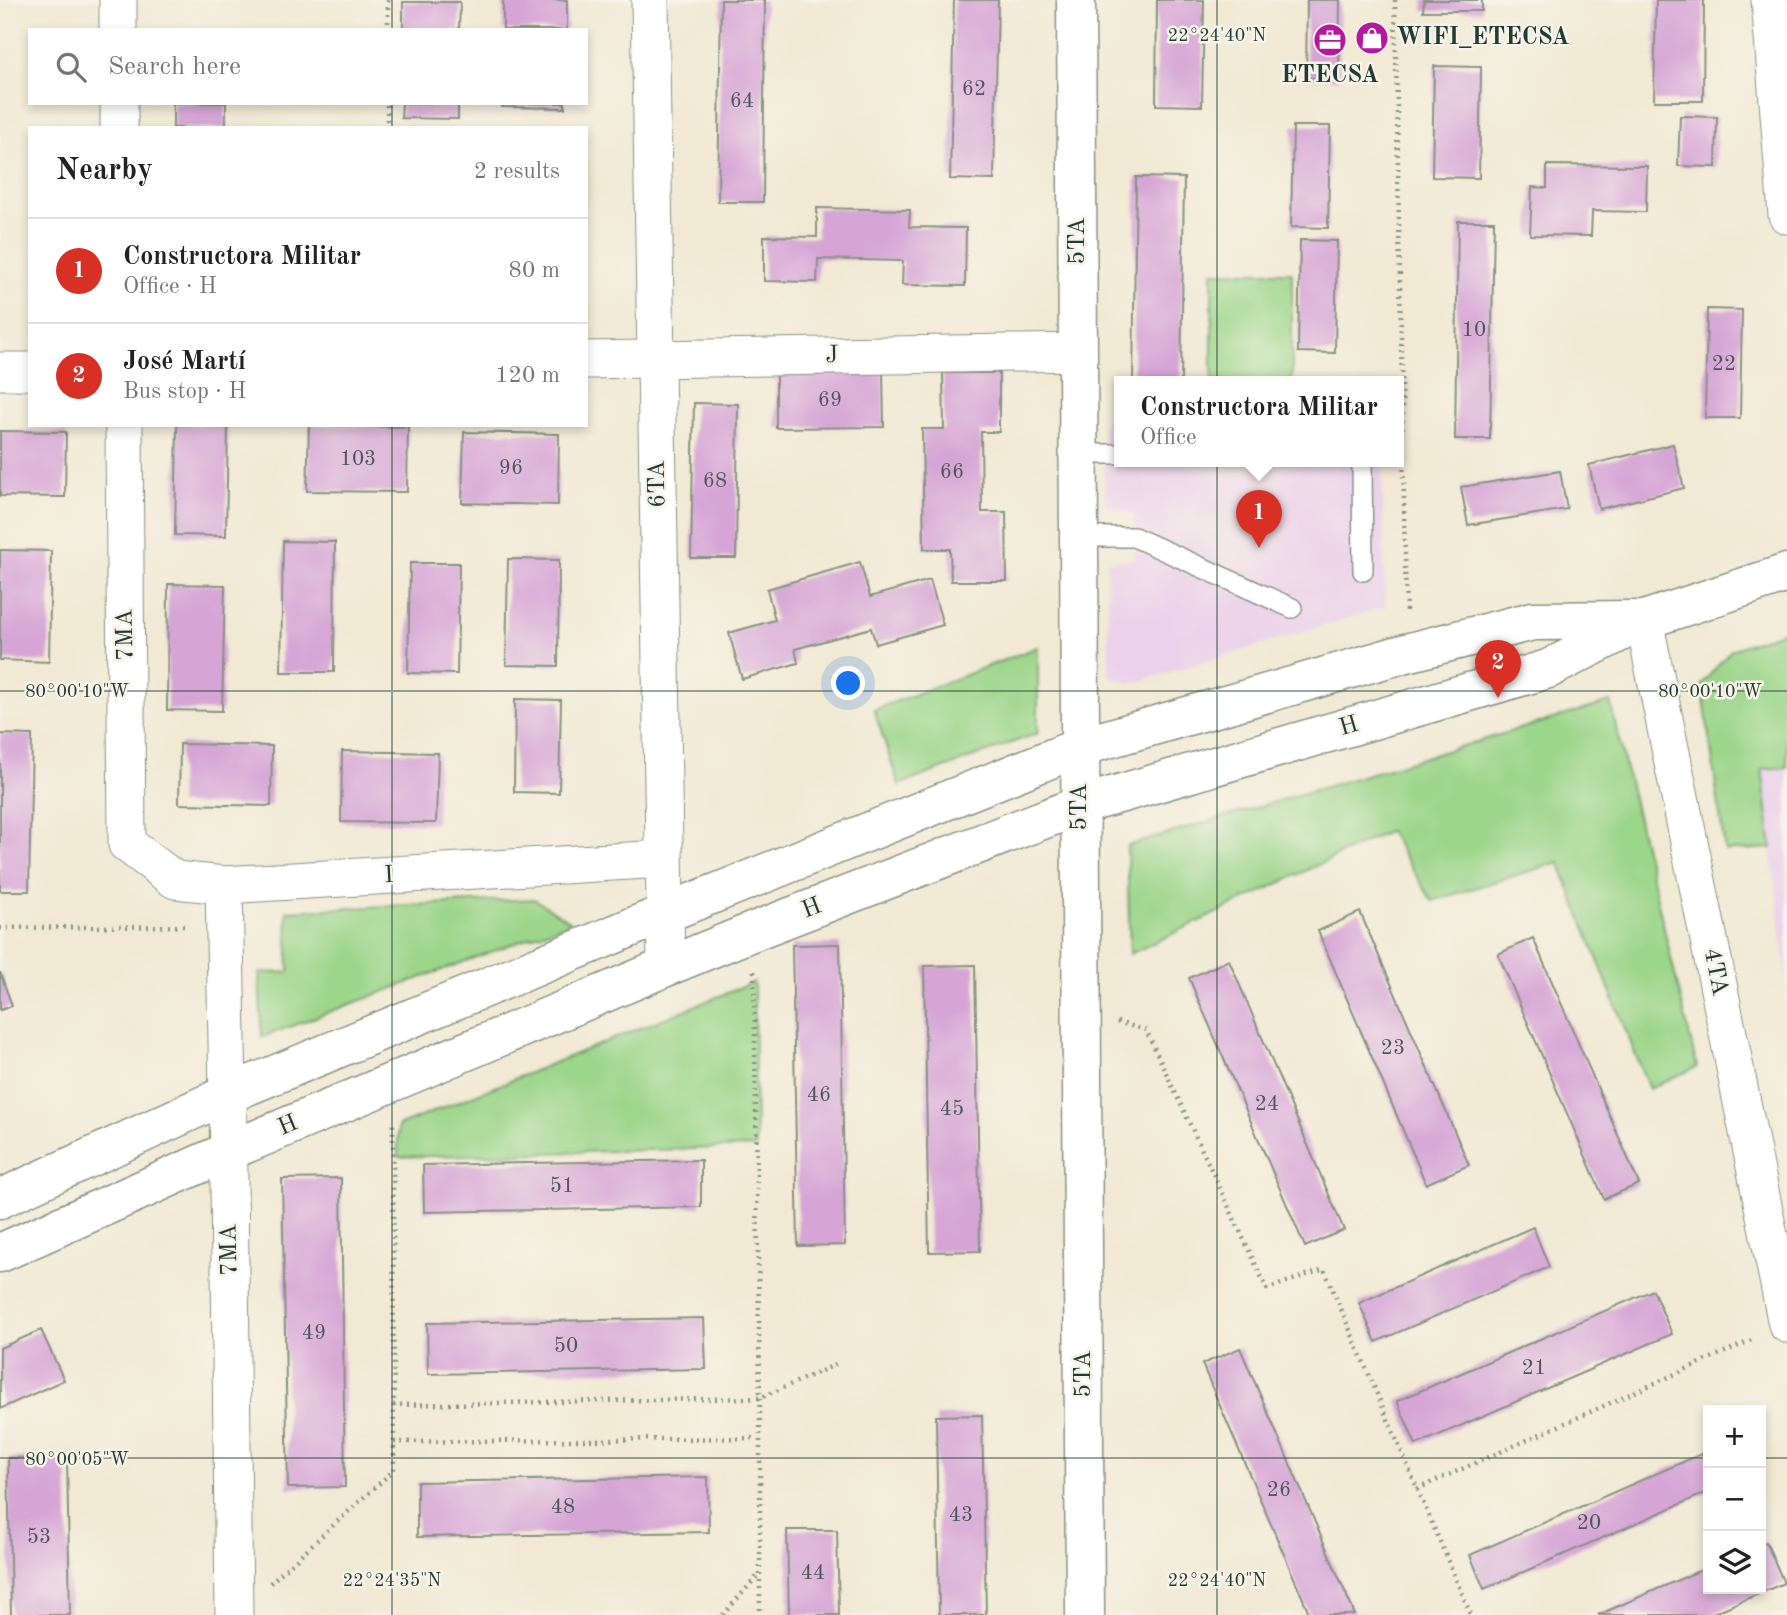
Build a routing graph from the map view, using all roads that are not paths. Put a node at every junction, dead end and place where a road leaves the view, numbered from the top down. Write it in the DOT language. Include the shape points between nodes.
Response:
graph roads {
  1 [pos="117,0"];
  2 [pos="650,0"];
  3 [pos="1076,0"];
  4 [pos="1776,6"];
  5 [pos="118,28"];
  6 [pos="119,105"];
  7 [pos="120,126"];
  8 [pos="1787,215"];
  9 [pos="1078,352"];
  10 [pos="656,359"];
  11 [pos="588,360"];
  12 [pos="28,371"];
  13 [pos="0,372"];
  14 [pos="124,427"];
  15 [pos="1079,454"];
  16 [pos="1114,454"];
  17 [pos="1362,467"];
  18 [pos="1079,537"];
  19 [pos="1363,571"];
  20 [pos="1787,573"];
  21 [pos="1292,608"];
  22 [pos="1644,620"];
  23 [pos="1080,747"];
  24 [pos="1080,805"];
  25 [pos="127,844"];
  26 [pos="663,859"];
  27 [pos="224,885"];
  28 [pos="666,913"];
  29 [pos="666,967"];
  30 [pos="228,1094"];
  31 [pos="229,1151"];
  32 [pos="0,1199"];
  33 [pos="0,1253"];
  34 [pos="1774,1329"];
  35 [pos="234,1615"];
  36 [pos="1085,1615"];
  1 -- 5 [label="street"];
  2 -- 10 [label="street, 6TA"];
  3 -- 9 [label="street, 5TA"];
  4 -- 8 [label="street"];
  6 -- 7 [label="street"];
  9 -- 10 [label="street, J"];
  9 -- 15 [label="street, 5TA"];
  10 -- 11 [label="street, J"];
  10 -- 26 [label="street, 6TA"];
  12 -- 13 [label="street"];
  14 -- 25 [label="street, 7MA"];
  15 -- 16 [label="lane"];
  15 -- 18 [label="street, 5TA"];
  17 -- 19 [label="lane"];
  18 -- 21 [label="lane" via="1134,537"];
  18 -- 23 [label="street, 5TA"];
  20 -- 22 [label="street, H"];
  22 -- 23 [label="street, H" via="1533,621"];
  22 -- 24 [label="street, H" via="1548,669"];
  22 -- 34 [label="street, 4TA"];
  23 -- 24 [label="street, 5TA"];
  23 -- 28 [label="street, H"];
  24 -- 29 [label="street, H"];
  24 -- 36 [label="street, 5TA"];
  25 -- 27 [label="street, I" via="176,880"];
  26 -- 27 [label="street, I"];
  26 -- 28 [label="street, 6TA"];
  27 -- 30 [label="street, 7MA"];
  28 -- 29 [label="street, 6TA"];
  28 -- 30 [label="street, H"];
  29 -- 31 [label="street, H"];
  30 -- 31 [label="street, 7MA"];
  30 -- 32 [label="street, H"];
  31 -- 33 [label="street, H"];
  31 -- 35 [label="street, 7MA"];
}
